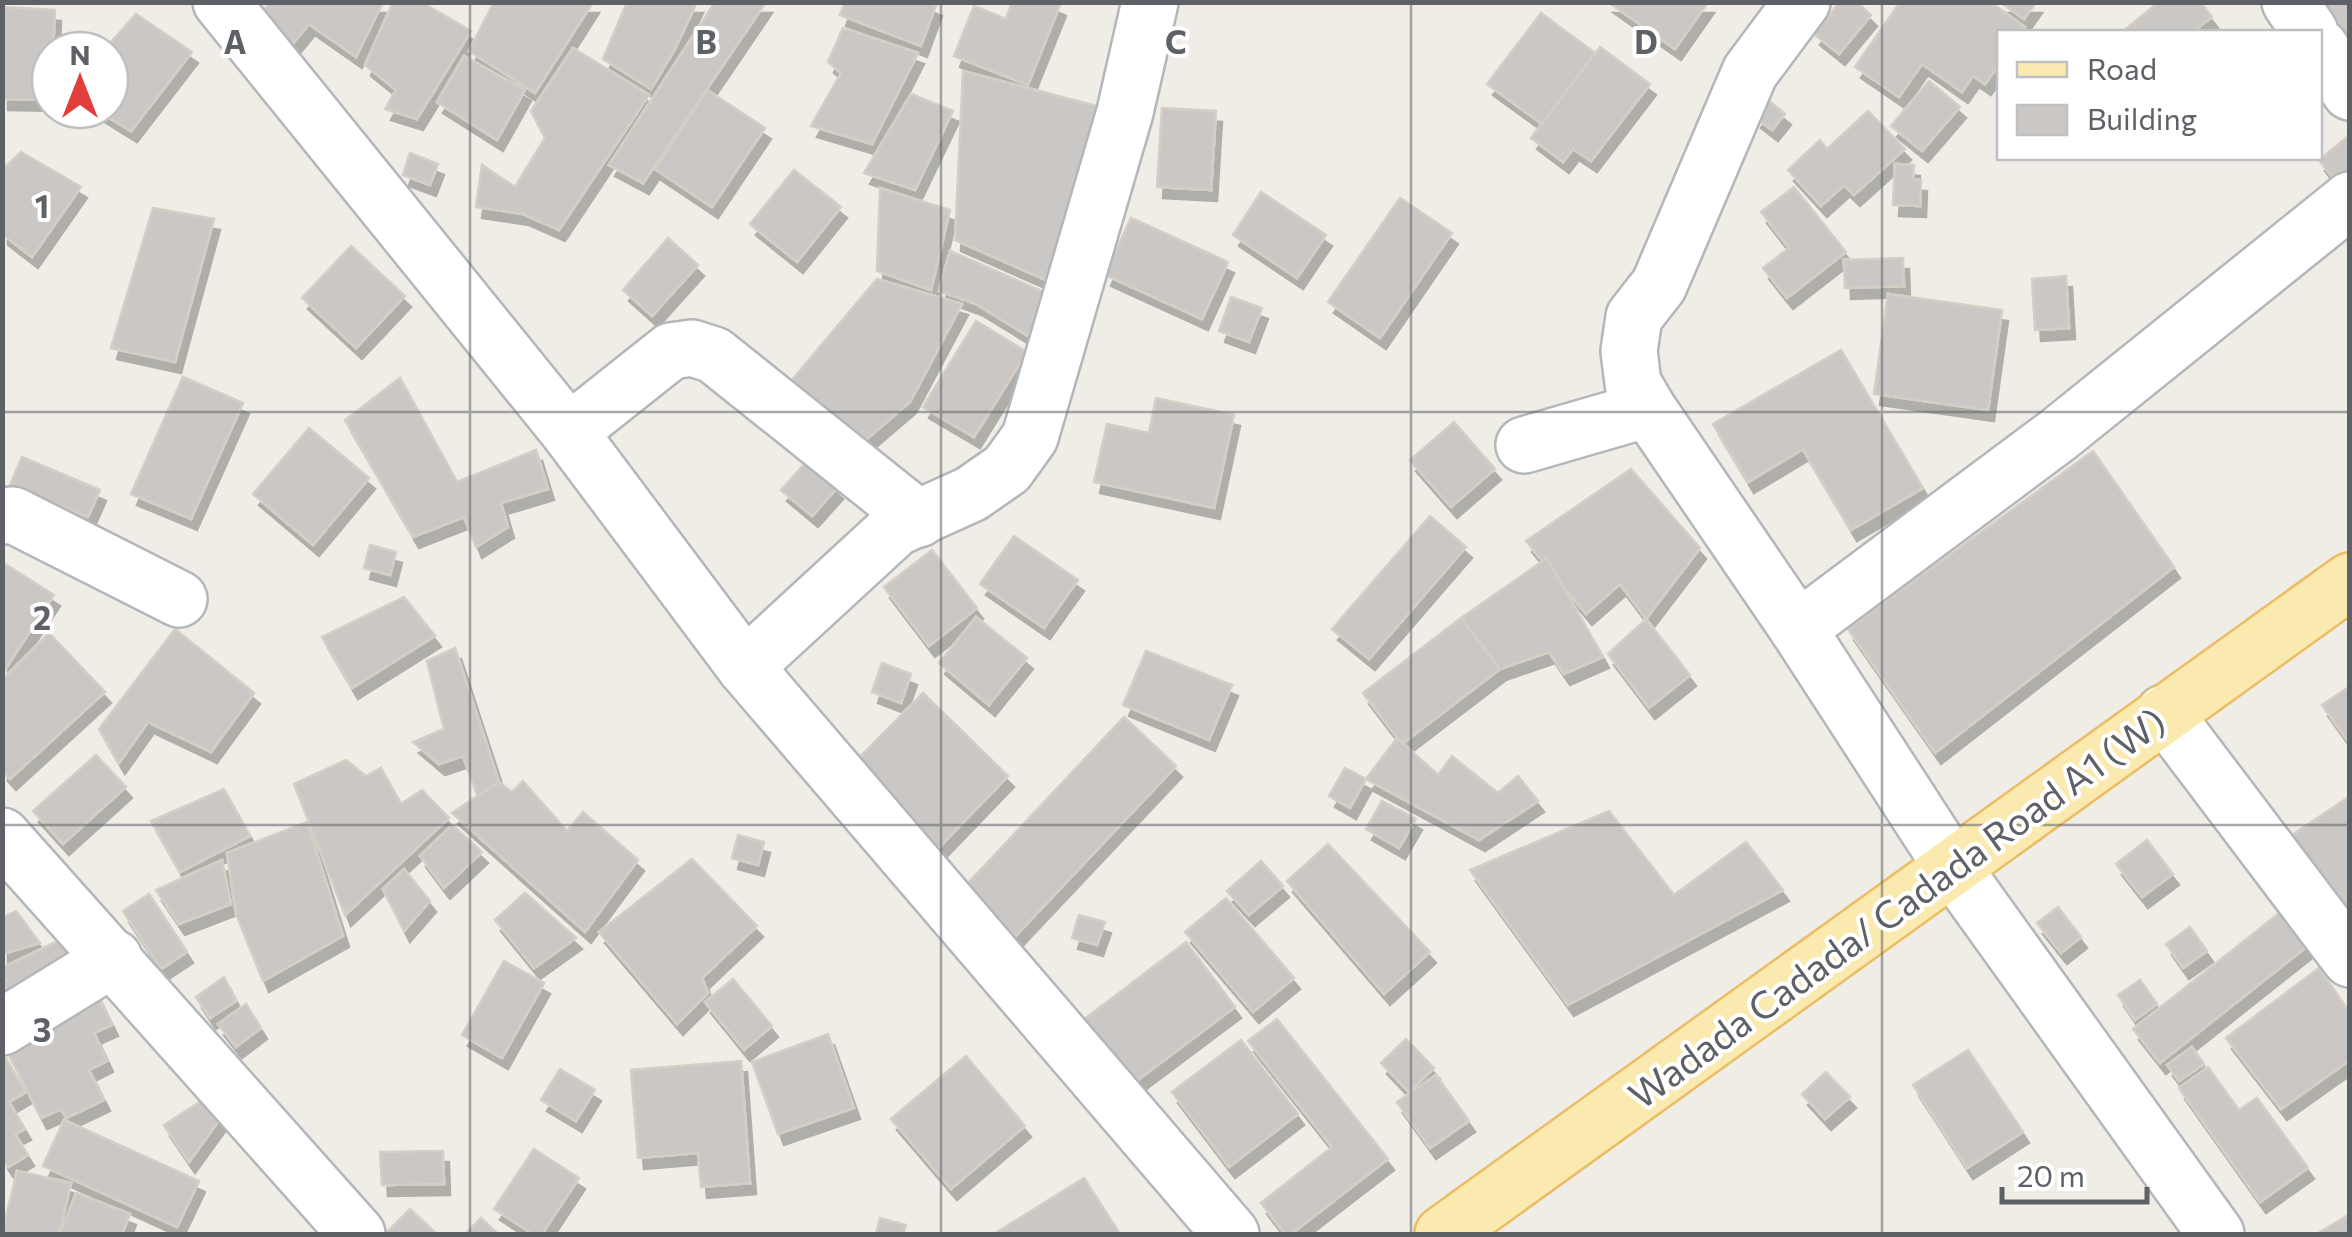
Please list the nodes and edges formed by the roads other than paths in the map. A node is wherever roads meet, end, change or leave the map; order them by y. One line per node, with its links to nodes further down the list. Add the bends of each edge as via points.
1 (221, 2): 10 (street)
2 (1150, 2): 13 (street, via 1125,112 1030,437 1007,469)
3 (1802, 2): 9 (street, via 1750,72 1659,285 1634,318 1628,351 1633,383)
4 (2290, 2): 5 (street)
5 (2309, 30)
6 (2322, 50): 7 (street)
7 (2350, 92)
8 (2350, 200): 16 (street, via 2058,436)
9 (1648, 409): 11 (street); 16 (street)
10 (568, 432): 13 (street, via 671,350 692,348 714,356); 17 (street)
11 (1524, 445)
12 (2, 516): 15 (street, via 13,514)
13 (920, 519): 17 (street, via 896,528)
14 (2350, 581): 18 (main road, Wadada Cadada/ Cadada Road A1 (W))
15 (180, 600)
16 (1798, 629): 20 (street)
17 (745, 666): 25 (street)
18 (2164, 714): 20 (main road, Wadada Cadada/ Cadada Road A1 (W)); 22 (street)
19 (2, 836): 21 (street)
20 (1951, 865): 26 (main road, Wadada Cadada/ Cadada Road A1 (W)); 27 (street)
21 (114, 958): 23 (street); 24 (street)
22 (2350, 959)
23 (2, 1027)
24 (357, 1234)
25 (1232, 1234)
26 (1443, 1234)
27 (2216, 1234)

